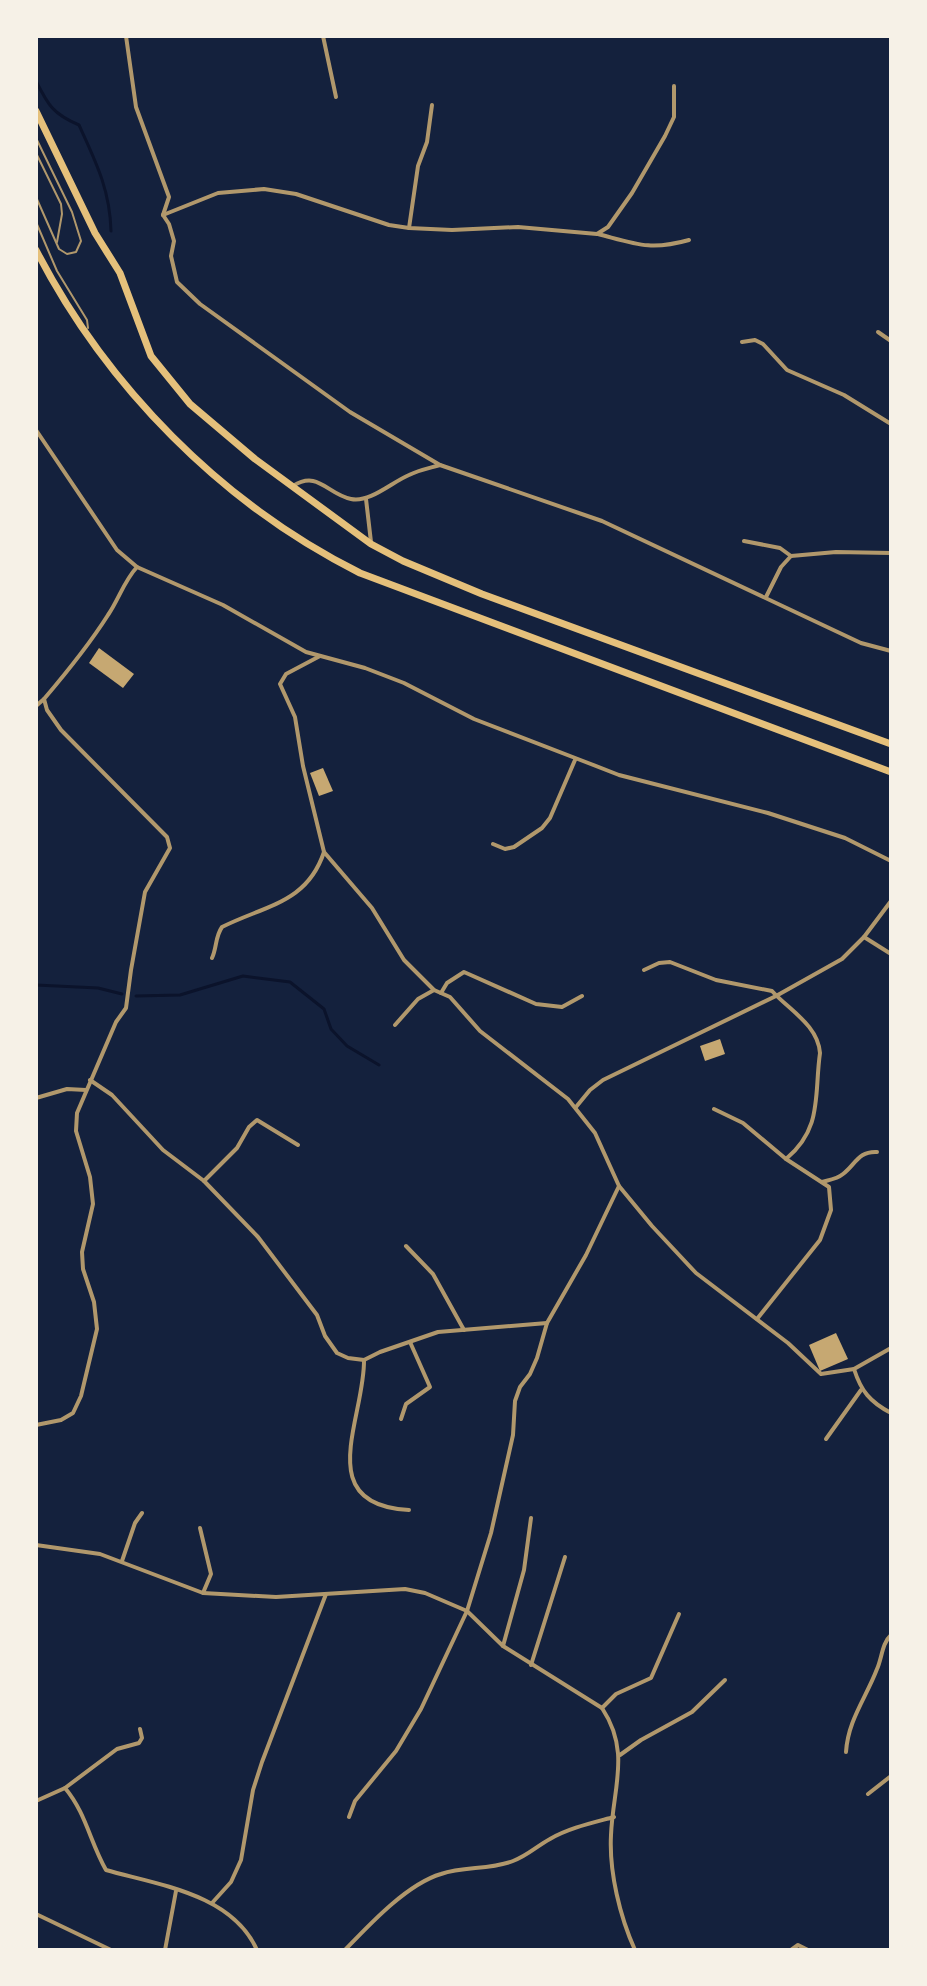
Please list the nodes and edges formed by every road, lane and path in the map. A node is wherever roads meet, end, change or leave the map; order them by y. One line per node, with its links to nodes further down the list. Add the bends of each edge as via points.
1 (126, 36): 10 (street, via 136,107 169,197)
2 (323, 36): 4 (street)
3 (674, 86): 13 (street, via 674,117 665,136 625,203)
4 (336, 97)
5 (432, 105): 12 (street)
6 (36, 111): 25 (highway, via 120,273 143,340 160,370 190,404)
7 (36, 138): 15 (lane, via 81,239 75,254)
8 (36, 153): 15 (lane, via 61,204)
9 (36, 197): 15 (lane)
10 (163, 215): 12 (street, via 218,193 264,189); 24 (street, via 174,241 171,256 177,282 200,304 350,412)
11 (36, 222): 19 (lane, via 87,320)
12 (409, 228): 13 (street, via 518,227)
13 (597, 234): 14 (street, via 647,247)
14 (689, 240)
15 (58, 247)
16 (36, 250): 17 (highway)
17 (40, 263): 19 (highway)
18 (878, 332): 20 (street)
19 (88, 337): 39 (highway, via 139,402 183,446 317,552 360,573)
20 (891, 341)
21 (742, 342): 22 (street, via 763,344 787,370 844,395)
22 (891, 424)
23 (36, 430): 31 (street, via 117,550)
24 (440, 465): 26 (street); 32 (street, via 602,521)
25 (292, 486): 26 (street, via 314,480 352,499); 28 (highway)
26 (366, 499): 28 (street)
27 (744, 541): 30 (street, via 780,548)
28 (371, 544): 37 (highway, via 482,594)
29 (891, 553): 30 (street)
30 (791, 556): 32 (street)
31 (137, 567): 34 (street); 35 (street, via 83,653)
32 (766, 597): 33 (street, via 861,643)
33 (891, 651)
34 (320, 656): 38 (street, via 404,683 474,719); 41 (street, via 286,674 280,684 295,717)
35 (44, 699): 36 (street); 53 (street, via 61,730 170,842 145,892 126,1008)
36 (36, 706)
37 (891, 744)
38 (576, 759): 40 (street, via 542,828 514,847); 42 (street, via 768,813 845,838)
39 (891, 772)
40 (493, 844)
41 (324, 852): 46 (street, via 310,883 222,927); 48 (street, via 372,908 404,960)
42 (891, 861)
43 (891, 901): 44 (street)
44 (864, 937): 45 (street); 51 (street, via 842,959)
45 (891, 954)
46 (212, 958)
47 (644, 970): 51 (street, via 670,962)
48 (434, 990): 49 (street); 52 (street)
49 (441, 993): 50 (street, via 464,972 536,1004 562,1007); 56 (street)
50 (582, 996)
51 (776, 996): 56 (street, via 603,1080); 60 (street, via 807,1025 820,1046 814,1121)
52 (395, 1025)
53 (90, 1080): 54 (street); 61 (street)
54 (86, 1090): 55 (street); 75 (street, via 76,1131 93,1204 82,1252 97,1329 73,1413)
55 (36, 1098)
56 (576, 1107): 63 (street, via 595,1133)
57 (714, 1109): 60 (street, via 750,1128)
58 (298, 1145): 61 (street, via 257,1120)
59 (877, 1152): 62 (street, via 867,1151 840,1176)
60 (786, 1159): 62 (street)
61 (204, 1181): 70 (street, via 291,1279 337,1353)
62 (822, 1182): 65 (street, via 829,1187 831,1210 820,1240)
63 (619, 1186): 65 (street, via 696,1273); 66 (street)
64 (406, 1246): 67 (street, via 433,1274)
65 (757, 1319): 71 (street, via 821,1374)
66 (547, 1323): 67 (street); 86 (street, via 537,1358 515,1401 513,1435 491,1533)
67 (464, 1330): 68 (street)
68 (410, 1342): 70 (street); 74 (street, via 430,1387 406,1404)
69 (891, 1348): 71 (street)
70 (364, 1360): 77 (street, via 349,1464 356,1490 384,1506)
71 (854, 1369): 72 (street)
72 (861, 1390): 73 (street); 76 (street)
73 (891, 1413)
74 (401, 1419)
75 (36, 1425)
76 (826, 1439)
77 (409, 1510)
78 (142, 1513): 83 (street)
79 (531, 1518): 89 (street, via 524,1570)
80 (200, 1528): 84 (street, via 211,1574)
81 (36, 1545): 83 (street)
82 (565, 1557): 90 (street)
83 (122, 1561): 84 (street)
84 (203, 1593): 85 (street)
85 (326, 1594): 86 (street, via 405,1589); 103 (street, via 253,1790 241,1860 231,1882)
86 (467, 1611): 89 (street); 100 (street, via 421,1709)
87 (679, 1614): 92 (street, via 651,1678 616,1694)
88 (891, 1635): 94 (street, via 849,1729)
89 (503, 1646): 90 (street)
90 (531, 1665): 92 (street)
91 (725, 1680): 95 (street, via 692,1712)
92 (602, 1708): 95 (street, via 613,1725)
93 (140, 1729): 97 (street, via 139,1743 117,1749)
94 (846, 1752)
95 (620, 1755): 101 (street)
96 (891, 1776): 98 (street)
97 (65, 1788): 99 (street); 102 (street, via 86,1819 106,1870)
98 (868, 1794)
99 (36, 1801)
100 (349, 1817)
101 (614, 1817): 108 (street, via 548,1839 499,1866 437,1875 408,1892); 109 (street, via 613,1868)
102 (176, 1891): 103 (street); 106 (street)
103 (212, 1903): 107 (street, via 248,1931)
104 (36, 1914): 105 (street)
105 (111, 1950)
106 (165, 1950)
107 (257, 1950)
108 (345, 1950)
109 (635, 1950)
110 (791, 1950): 111 (street, via 798,1945)
111 (808, 1950)

